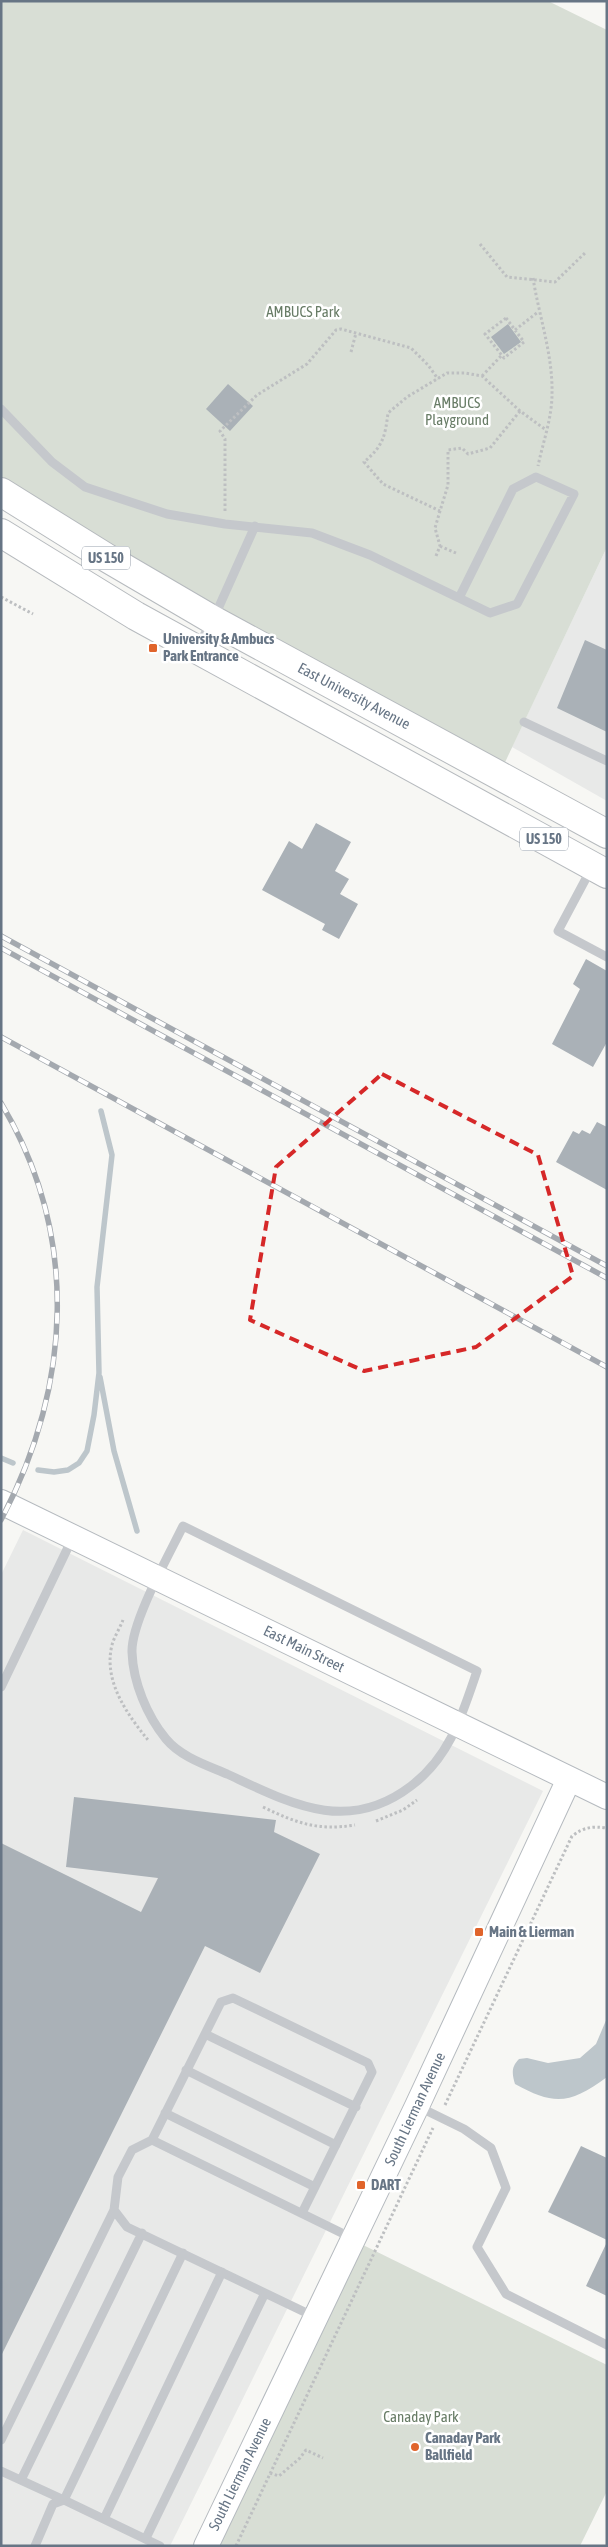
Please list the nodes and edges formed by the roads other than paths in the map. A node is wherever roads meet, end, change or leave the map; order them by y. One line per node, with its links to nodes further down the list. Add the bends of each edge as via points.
1 (1, 409): 3 (lane, via 52,462 85,486 167,514)
2 (1, 492): 6 (main road, East University Avenue / US 150)
3 (255, 526): 5 (lane, via 312,533 370,555); 6 (lane)
4 (1, 533): 7 (main road, US 150)
5 (459, 598): 5 (lane, via 490,613 517,604 574,494 536,476 513,489)
6 (213, 620): 7 (lane); 10 (main road, East University Avenue / US 150)
7 (197, 649): 11 (main road, US 150)
8 (524, 722): 9 (lane)
9 (607, 761)
10 (607, 834)
11 (600, 870): 12 (lane, via 558,931)
12 (607, 957)
13 (1, 1502): 14 (street, East Main Street)
14 (73, 1537): 15 (street, East Main Street); 16 (lane)
15 (157, 1578): 17 (street, East Main Street); 17 (lane, via 183,1526 476,1671); 17 (lane, via 136,1630 132,1651 141,1694 152,1718 167,1740 186,1755 304,1808 347,1812 368,1808 410,1787 434,1764)
16 (1, 1687)
17 (459, 1725): 18 (street, East Main Street)
18 (569, 1779): 19 (street, East Main Street); 22 (street, South Lierman Avenue)
19 (607, 1797)
20 (205, 2034): 21 (lane); 23 (lane); 23 (lane, via 221,2002 233,1998 368,2063 372,2072)
21 (186, 2070): 24 (lane); 26 (lane)
22 (417, 2106): 31 (street, South Lierman Avenue); 36 (lane, via 464,2128 491,2148 506,2188 477,2247 506,2294)
23 (356, 2107): 26 (lane)
24 (165, 2114): 25 (lane); 27 (lane)
25 (152, 2140): 28 (lane, via 132,2150 118,2177); 29 (lane)
26 (336, 2145): 27 (lane)
27 (315, 2188): 29 (lane)
28 (114, 2210): 30 (lane, via 127,2227); 37 (lane)
29 (302, 2213): 31 (lane)
30 (142, 2234): 32 (lane); 39 (lane)
31 (354, 2239): 35 (street, South Lierman Avenue)
32 (183, 2253): 33 (lane); 40 (lane)
33 (222, 2272): 34 (lane); 41 (lane)
34 (265, 2293): 35 (lane); 42 (lane)
35 (316, 2317): 45 (street, South Lierman Avenue)
36 (607, 2345)
37 (1, 2440)
38 (1, 2471): 39 (lane)
39 (21, 2480): 40 (lane)
40 (64, 2500): 41 (lane); 43 (lane, via 54,2504)
41 (104, 2519): 42 (lane)
42 (146, 2538): 44 (lane)
43 (35, 2546)
44 (160, 2546)
45 (206, 2546)

